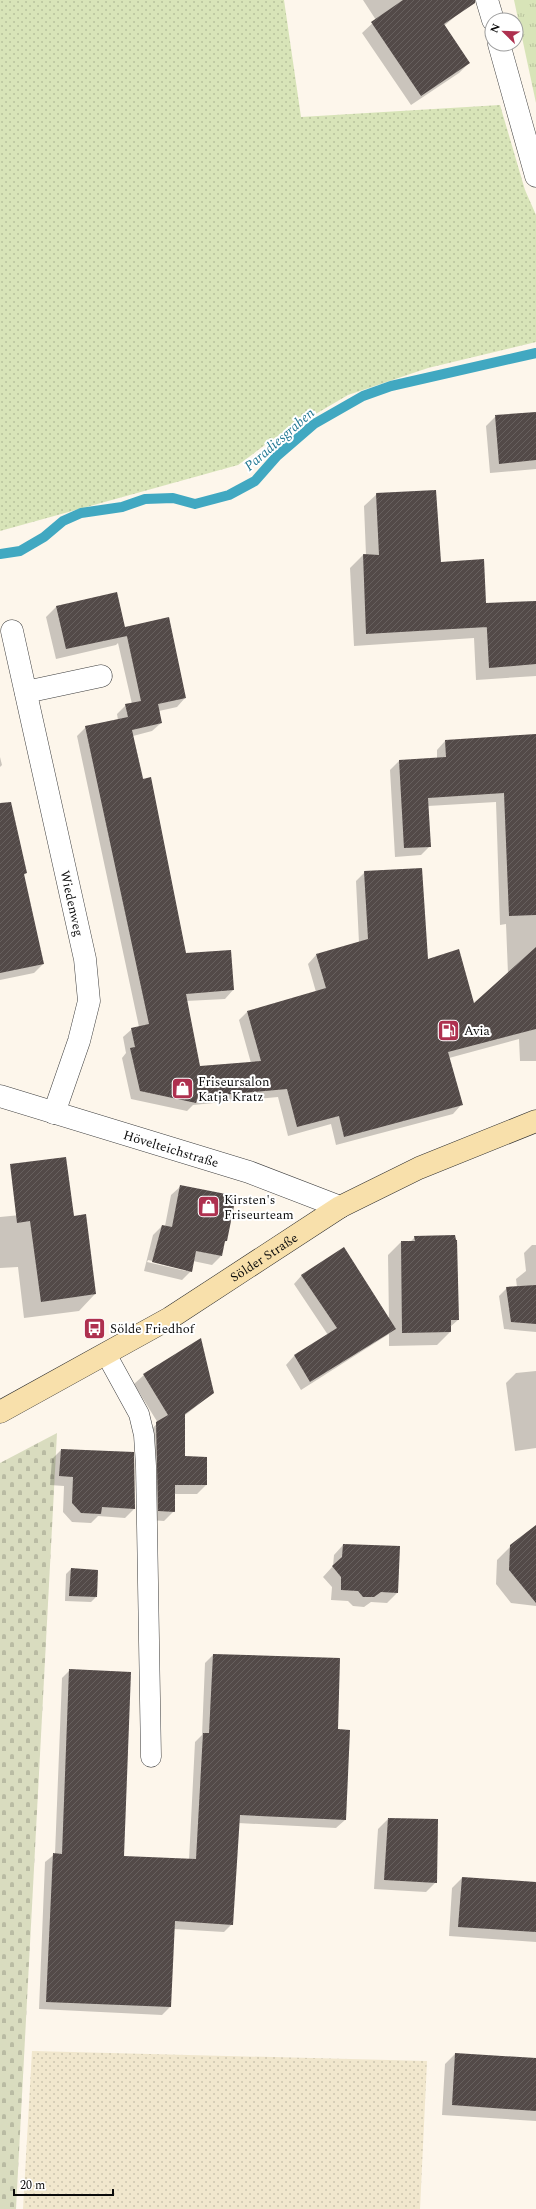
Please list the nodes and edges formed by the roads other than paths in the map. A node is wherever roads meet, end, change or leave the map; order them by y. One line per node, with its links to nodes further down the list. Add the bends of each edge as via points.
1 (487, 0): 2 (street)
2 (491, 12)
3 (501, 52): 4 (street)
4 (536, 176)
5 (12, 631): 7 (street, Wiedenweg)
6 (101, 676): 7 (street)
7 (26, 692): 9 (street, Wiedenweg, via 85,959 89,1001 79,1041)
8 (0, 1096): 9 (street, Hövelteichstraße)
9 (54, 1113): 11 (street, Hövelteichstraße, via 248,1172)
10 (536, 1121): 11 (main road, Sölder Straße, via 419,1168)
11 (340, 1207): 12 (main road, Sölder Straße, via 170,1318)
12 (106, 1354): 13 (main road, Sölder Straße); 14 (lane, via 139,1414 144,1435)
13 (0, 1412)
14 (151, 1757)

